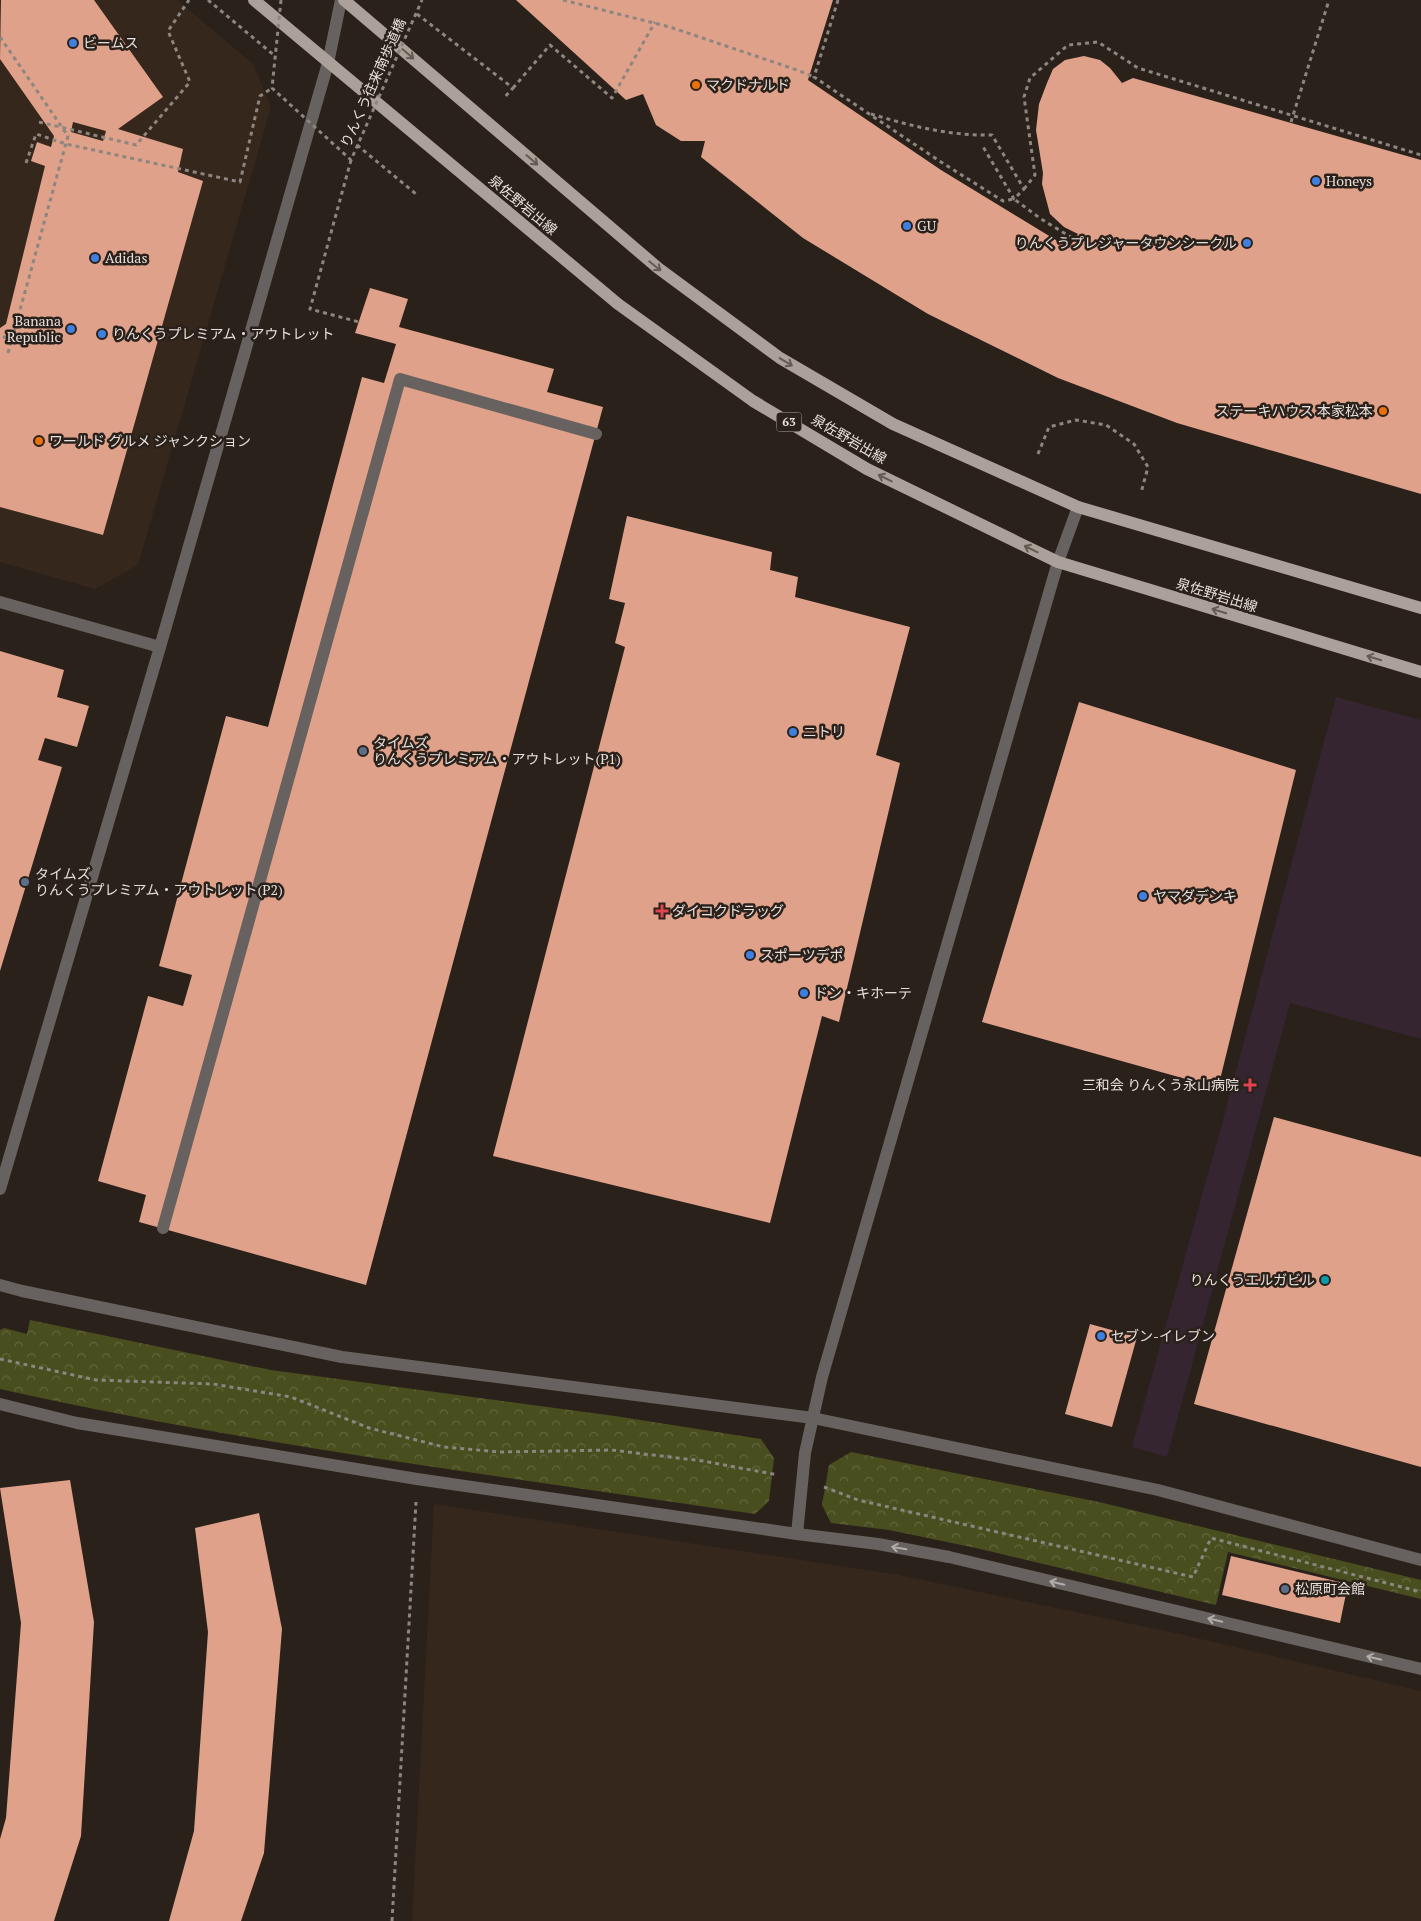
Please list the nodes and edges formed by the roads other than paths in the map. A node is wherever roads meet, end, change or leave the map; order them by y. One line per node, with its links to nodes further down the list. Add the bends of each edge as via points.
1 (254, 0): 3 (main road, 泉佐野岩出線 / 63)
2 (343, 0): 3 (street); 5 (main road, one-way to 5, via 658,268 780,358 893,424)
3 (328, 63): 6 (main road, 泉佐野岩出線 / 63, one-way to 3, via 867,469 753,401 618,304); 9 (street)
4 (596, 434): 12 (street, via 400,379)
5 (1078, 507): 6 (street); 8 (main road)
6 (1058, 562): 10 (main road, 泉佐野岩出線 / 63, one-way to 6); 15 (street, via 822,1377)
7 (0, 602): 9 (street)
8 (1421, 608)
9 (160, 647): 11 (street)
10 (1421, 672)
11 (0, 1189)
12 (163, 1228)
13 (0, 1285): 15 (street, via 342,1357)
14 (0, 1404): 16 (street, via 78,1423 417,1479)
15 (813, 1418): 16 (street, via 805,1453); 17 (street, via 1158,1490)
16 (797, 1534): 18 (street, one-way to 16, via 949,1557)
17 (1421, 1560)
18 (1421, 1669)

